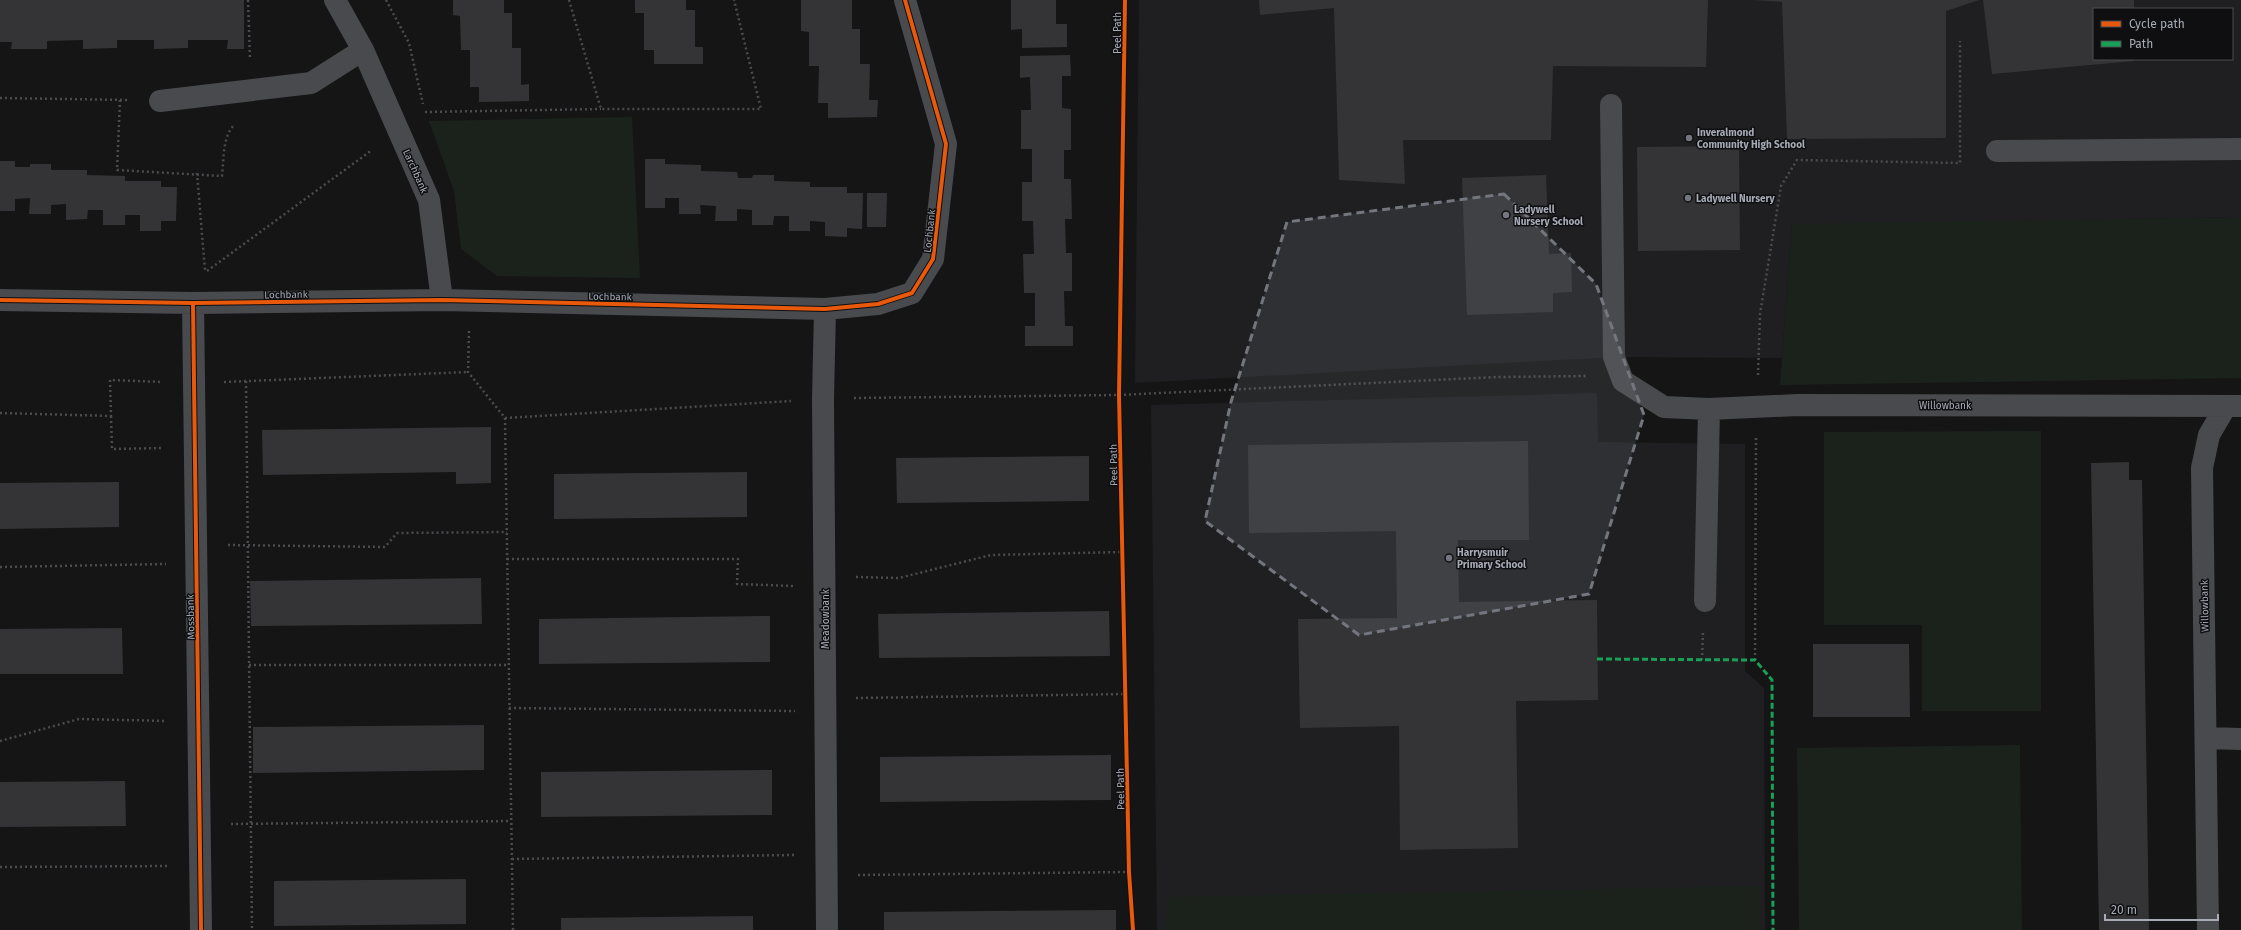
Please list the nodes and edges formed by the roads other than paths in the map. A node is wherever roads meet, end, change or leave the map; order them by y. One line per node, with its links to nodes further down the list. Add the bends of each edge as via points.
1 (335, 0): 3 (street, Larchbank)
2 (905, 0): 11 (street, Lochbank, via 946,144 933,260 912,293 878,304)
3 (362, 50): 4 (street, via 311,83); 9 (street, Larchbank, via 429,200)
4 (160, 101)
5 (1611, 105): 13 (street, Willowbank, via 1614,357 1623,381 1664,407)
6 (2241, 149): 7 (street)
7 (1997, 151)
8 (0, 300): 10 (street, Lochbank)
9 (442, 300): 10 (street, Lochbank); 11 (street, Lochbank)
10 (193, 303): 17 (street, Mossbank)
11 (825, 309): 18 (street, Meadowbank, via 823,399)
12 (2234, 406): 13 (street, Willowbank, via 1798,405); 15 (street, Willowbank, via 2209,435 2202,468)
13 (1709, 409): 14 (street)
14 (1705, 601)
15 (2206, 738): 16 (street); 19 (street, Willowbank)
16 (2241, 739)
17 (201, 930)
18 (827, 930)
19 (2208, 930)

